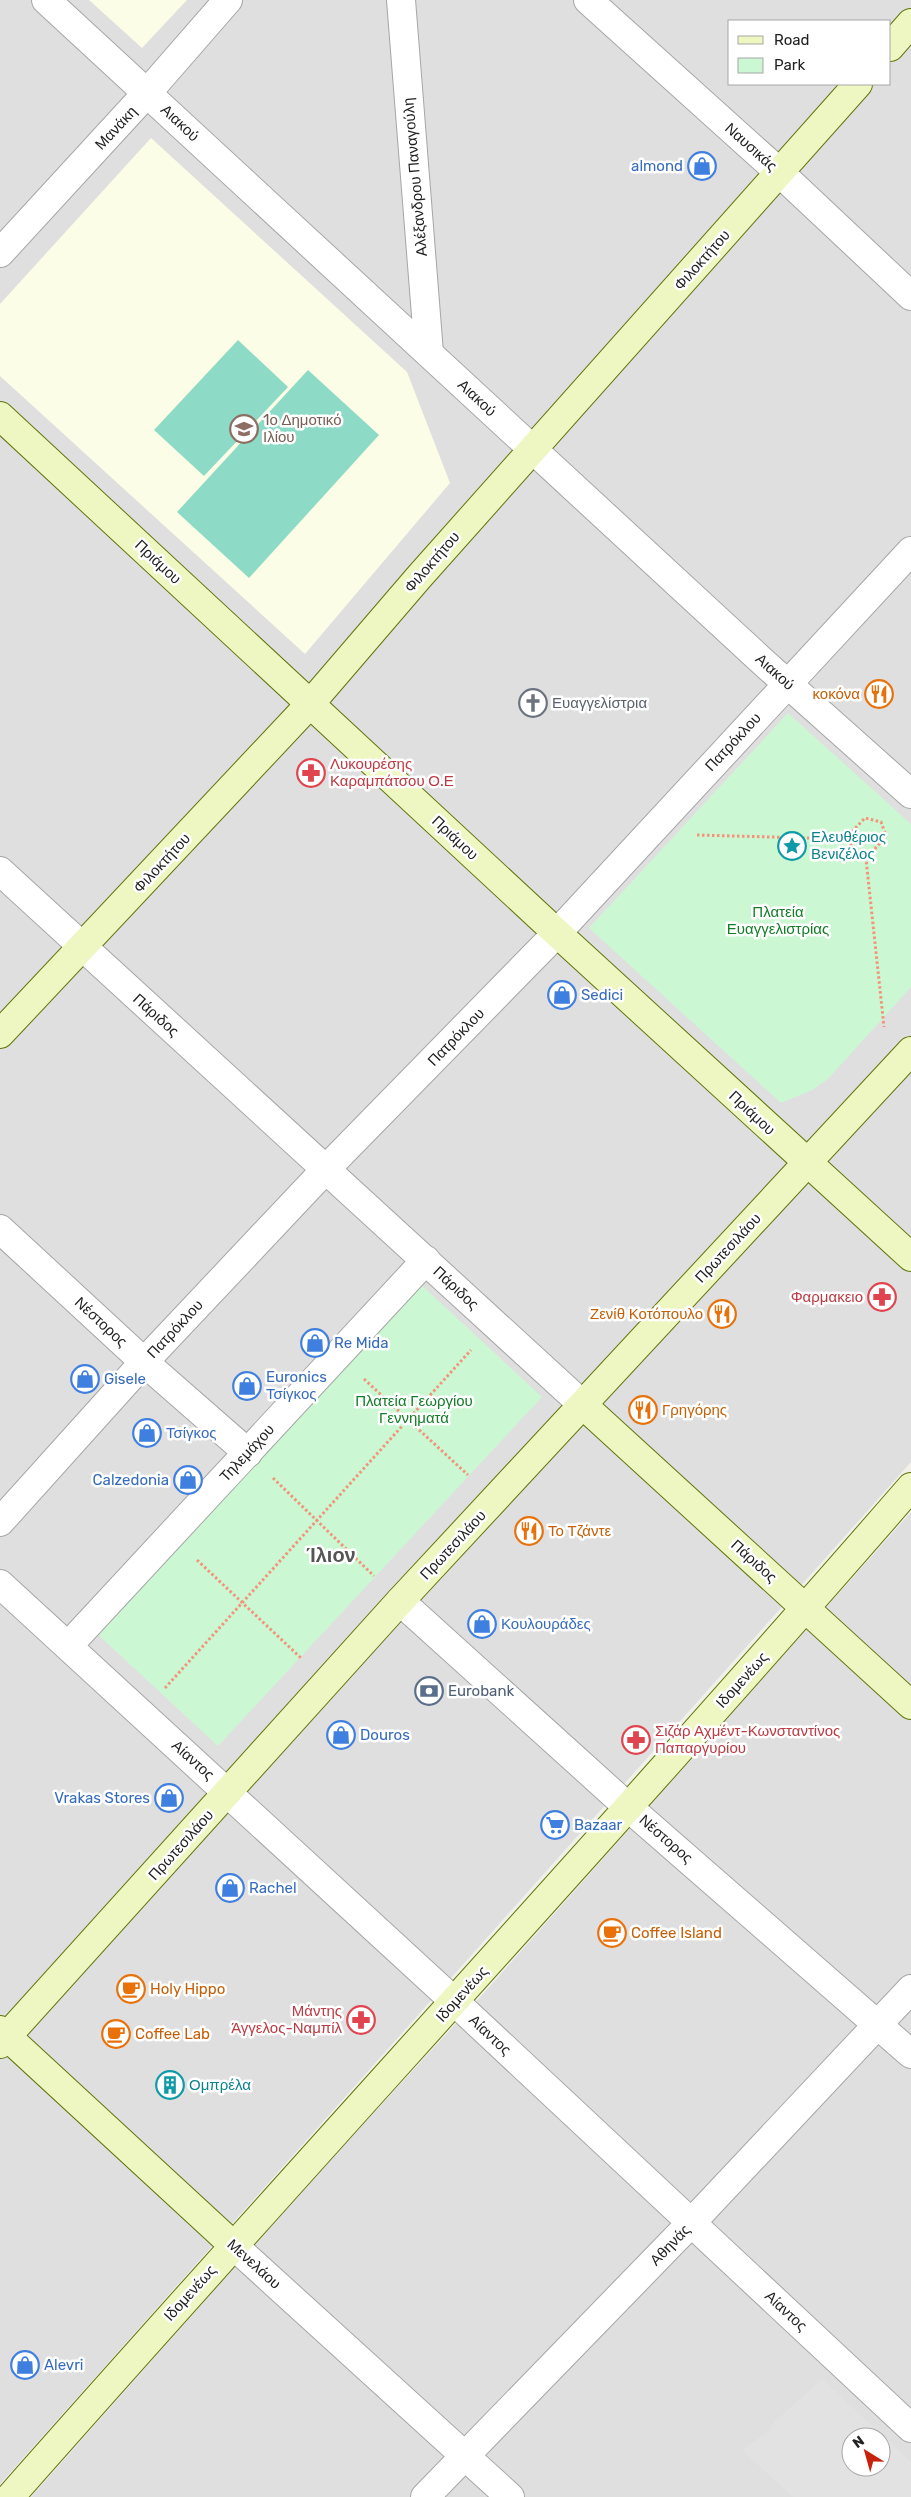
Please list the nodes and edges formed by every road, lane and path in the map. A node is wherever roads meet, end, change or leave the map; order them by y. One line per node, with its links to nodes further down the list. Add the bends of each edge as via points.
1 (46, 0): 8 (street, Αιακού)
2 (228, 0): 8 (street, Μανάκη)
3 (401, 0): 12 (street, Αλέξανδρου Παναγούλη)
4 (588, 0): 9 (street, Ναυσικάς)
5 (911, 23): 6 (street)
6 (891, 47)
7 (857, 85): 9 (street, Φιλοκτήτου)
8 (148, 93): 10 (street, Μανάκη); 12 (street, Αιακού)
9 (780, 173): 11 (street, Ναυσικάς); 14 (street, Φιλοκτήτου)
10 (0, 253)
11 (911, 296)
12 (429, 353): 14 (street, Αιακού)
13 (0, 416): 17 (street, Πριάμου)
14 (532, 449): 16 (street, Αιακού); 17 (street, Φιλοκτήτου)
15 (911, 551): 16 (street, Πατρόκλου)
16 (788, 684): 18 (street, Αιακού); 19 (street, Πατρόκλου)
17 (310, 704): 23 (street, Πριάμου); 24 (street, Φιλοκτήτου)
18 (911, 794)
19 (649, 834): 20 (path); 23 (street, Πατρόκλου)
20 (845, 839): 21 (path); 21 (path, via 865,818 881,822 886,836)
21 (866, 859): 27 (path)
22 (0, 871): 24 (street, Πάριδος)
23 (557, 933): 28 (street, Πριάμου); 29 (street, Πατρόκλου)
24 (83, 948): 25 (street, Φιλοκτήτου); 29 (street, Πάριδος)
25 (0, 1034)
26 (911, 1051): 27 (street, Πρωτεσιλάου)
27 (889, 1074): 28 (street, Πρωτεσιλάου)
28 (806, 1162): 31 (street, Πριάμου); 36 (street, Πρωτεσιλάου)
29 (326, 1169): 32 (street, Πάριδος); 35 (street, Πατρόκλου)
30 (0, 1229): 35 (street, Νέστορος)
31 (911, 1257)
32 (426, 1260): 33 (street, Πάριδος); 34 (street, Τηλεμάχου)
33 (495, 1324): 36 (street, Πάριδος); 37 (path)
34 (338, 1355): 37 (path); 38 (street, Τηλεμάχου)
35 (144, 1362): 38 (street, Νέστορος); 42 (street, Πατρόκλου)
36 (583, 1405): 40 (street, Πρωτεσιλάου); 47 (street, Πάριδος)
37 (408, 1420): 40 (path); 41 (path)
38 (248, 1453): 41 (path); 43 (street, Τηλεμάχου)
39 (911, 1487): 47 (street, Ιδομενέως)
40 (495, 1500): 45 (street, Πρωτεσιλάου)
41 (317, 1521): 45 (path); 46 (path)
42 (0, 1522)
43 (170, 1535): 46 (path); 48 (street, Τηλεμάχου)
44 (0, 1584): 48 (street, Αίαντος)
45 (400, 1601): 49 (street, Πρωτεσιλάου); 53 (street, Νέστορος)
46 (242, 1603): 49 (path); 51 (path)
47 (806, 1608): 50 (street, Πάριδος); 53 (street, Ιδομενέως)
48 (68, 1646): 51 (street, Αίαντος)
49 (327, 1683): 52 (street, Πρωτεσιλάου)
50 (911, 1705)
51 (142, 1714): 52 (street, Αίαντος)
52 (228, 1793): 55 (street, Αίαντος); 57 (street, Πρωτεσιλάου)
53 (628, 1807): 55 (street, Ιδομενέως); 56 (street, Νέστορος)
54 (911, 1989): 56 (street, Αθηνάς)
55 (455, 2002): 59 (street, Αίαντος); 60 (street, Ιδομενέως)
56 (878, 2024): 58 (street, Νέστορος); 59 (street, Αθηνάς)
57 (2, 2037): 60 (street, Μενελάου)
58 (911, 2054)
59 (692, 2222): 61 (street, Αίαντος); 62 (street, Αθηνάς)
60 (233, 2245): 62 (street, Μενελάου); 63 (street, Ιδομενέως)
61 (911, 2428)
62 (465, 2455): 64 (street, Αθηνάς); 65 (street, Μενελάου)
63 (10, 2497)
64 (425, 2497)
65 (510, 2497)

